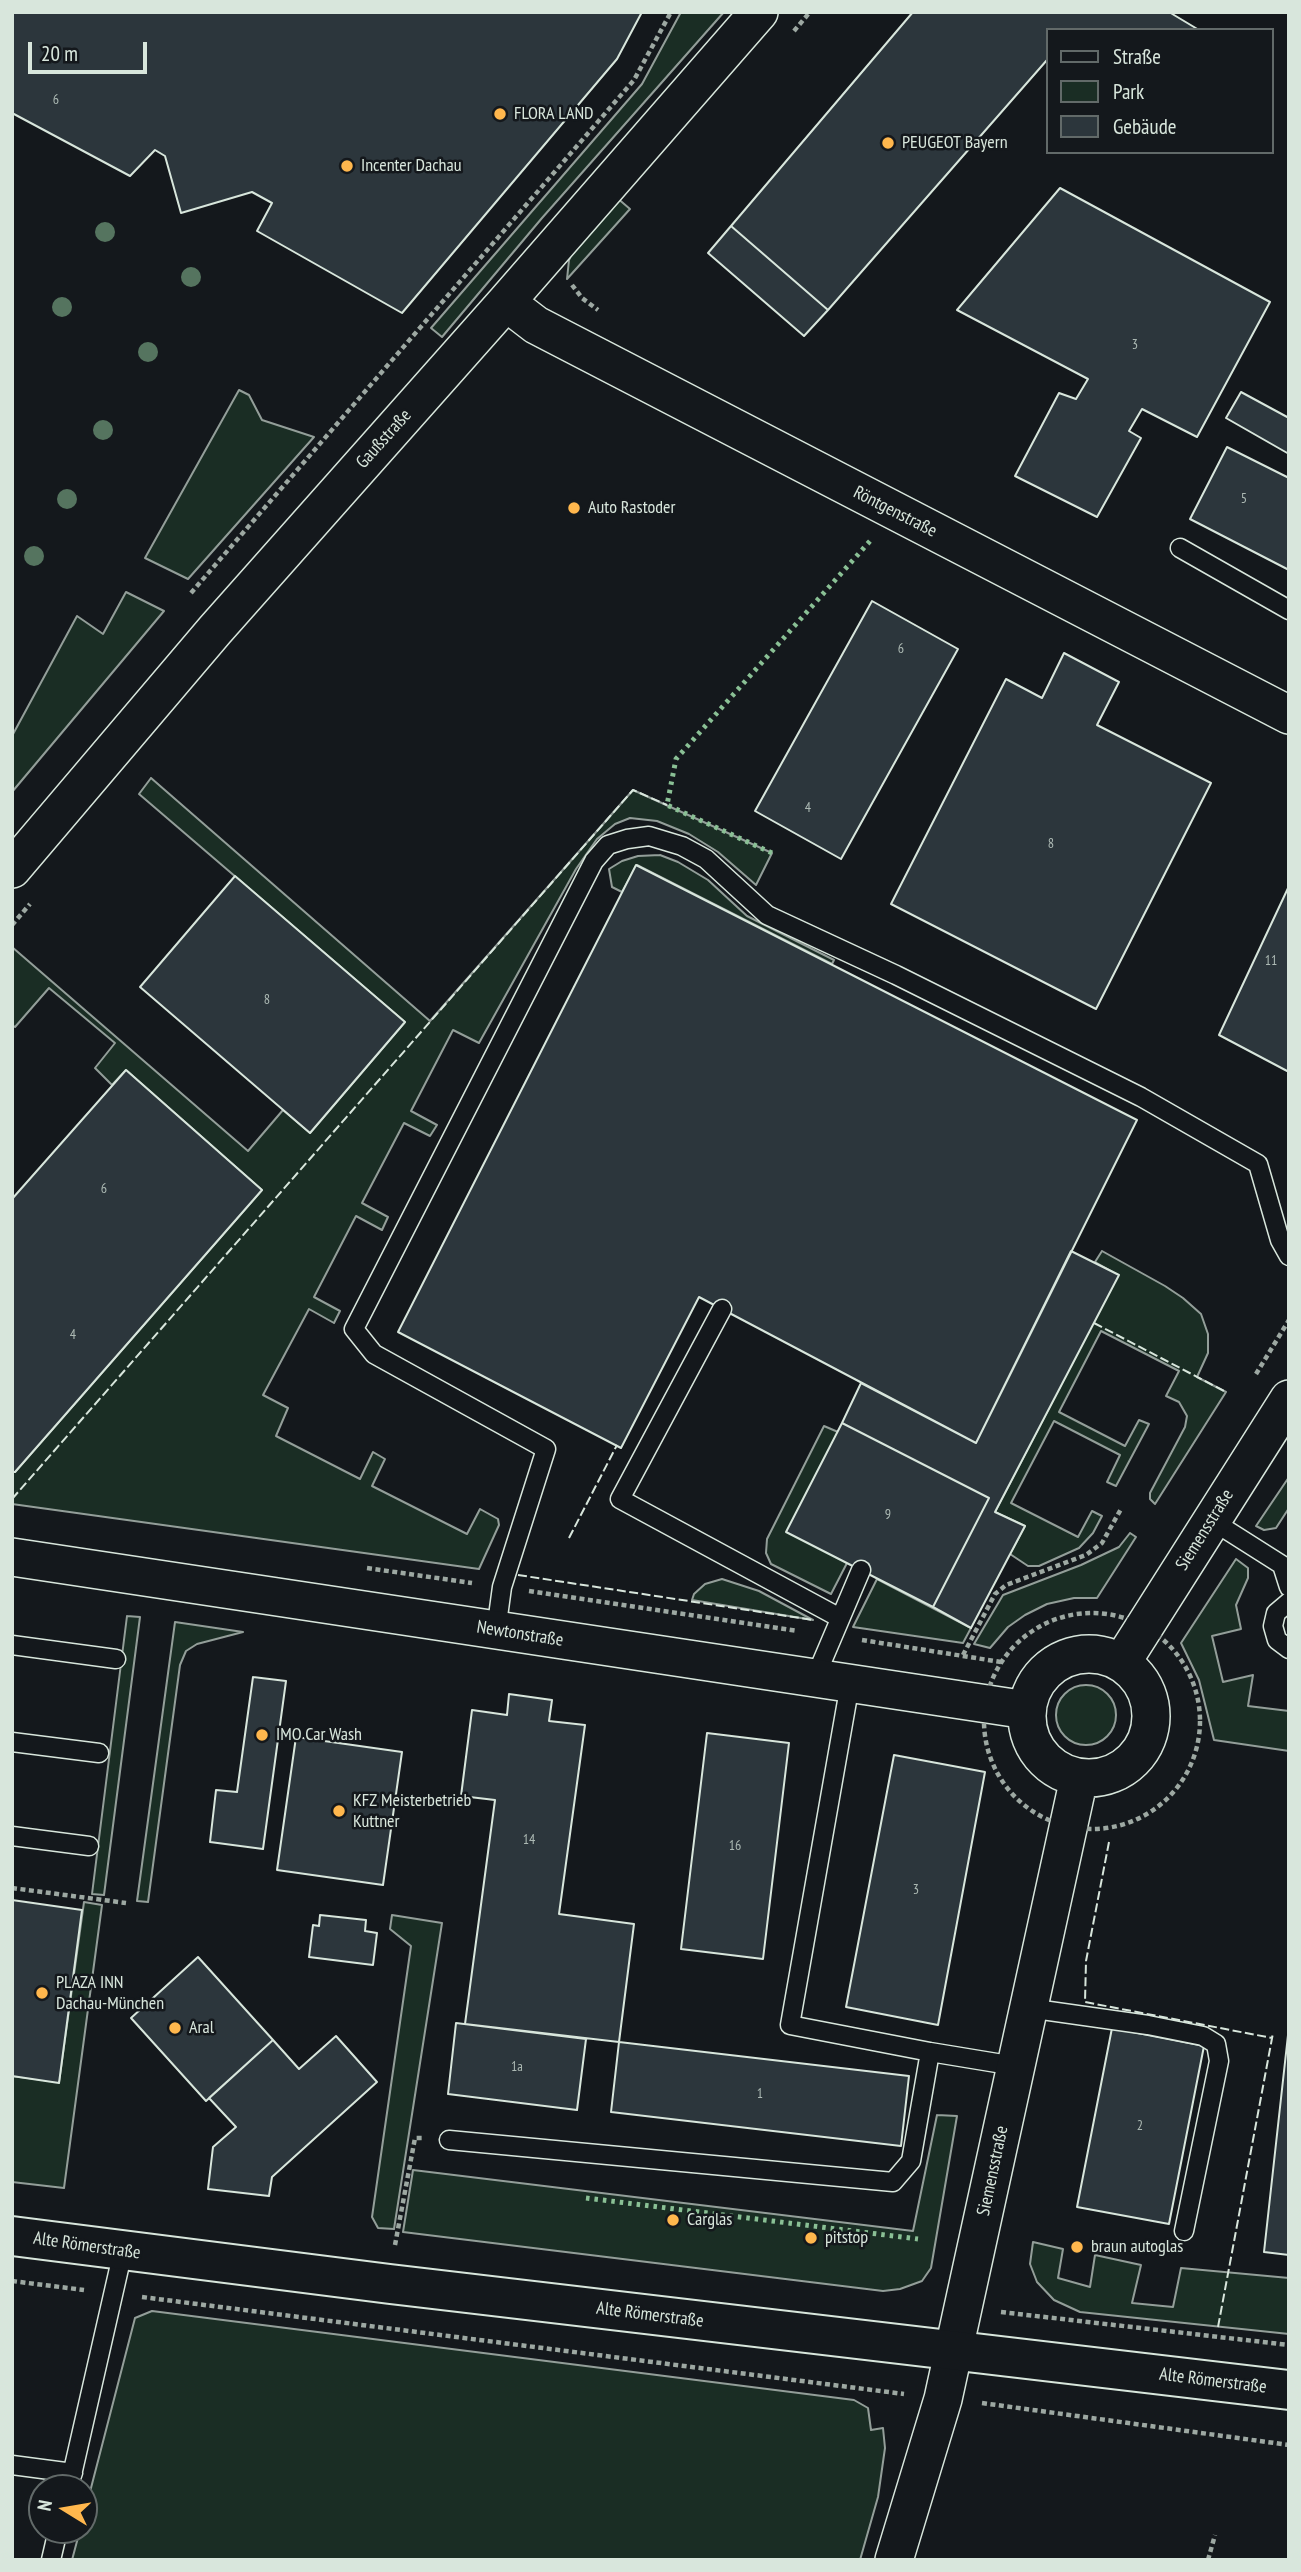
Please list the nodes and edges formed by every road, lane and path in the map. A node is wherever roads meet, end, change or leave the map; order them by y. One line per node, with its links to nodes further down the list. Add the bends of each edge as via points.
1 (671, 12): 5 (path, via 634,80)
2 (759, 12): 3 (street, Gaußstraße)
3 (506, 302): 7 (street, Röntgenstraße, via 536,325); 8 (street, Gaußstraße, via 215,630)
4 (1180, 548): 6 (lane)
5 (189, 596)
6 (1289, 610)
7 (1287, 709)
8 (12, 869)
9 (1289, 1256): 20 (lane, via 1258,1164 1141,1097 767,915 706,859 682,846 649,836 608,845 594,861 354,1329 374,1354 546,1448 502,1587)
10 (722, 1309): 18 (lane, via 620,1499)
11 (1289, 1399): 13 (street, Siemensstraße)
12 (1121, 1509): 23 (path, via 1102,1543 1086,1555 1000,1589)
13 (1212, 1520): 16 (lane, via 1282,1565); 19 (street, Siemensstraße)
14 (12, 1557): 20 (street, Newtonstraße)
15 (861, 1570): 18 (lane)
16 (1289, 1587)
17 (1289, 1602): 22 (lane, via 1276,1613 1273,1626 1277,1640)
18 (840, 1618): 26 (lane)
19 (1145, 1626): 25 (street, Siemensstraße); 27 (path, via 1109,1614 1078,1613 1048,1621 1022,1638 1001,1662); 32 (path, via 1172,1646 1195,1684 1201,1714 1191,1765 1166,1802 1136,1822 1102,1830)
20 (496, 1631): 26 (street, Newtonstraße)
21 (12, 1645): 24 (lane)
22 (1289, 1649)
23 (962, 1656)
24 (116, 1658)
25 (1122, 1662): 28 (street, via 1092,1654 1062,1660 1045,1672 1033,1689); 31 (street, via 1147,1692 1151,1731 1131,1764 1106,1776)
26 (832, 1681): 27 (street, Newtonstraße); 38 (lane, via 790,2025)
27 (984, 1704): 28 (street, Newtonstraße); 32 (path, via 985,1738 997,1774 1014,1798 1038,1817)
28 (1027, 1710): 31 (street, via 1034,1746 1045,1761)
29 (12, 1742): 30 (lane)
30 (99, 1753)
31 (1079, 1778): 32 (street, Siemensstraße)
32 (1067, 1828): 37 (street, Siemensstraße)
33 (12, 1836): 34 (lane)
34 (89, 1846)
35 (12, 1888): 36 (path)
36 (126, 1903)
37 (1028, 2008): 39 (street, Siemensstraße); 41 (lane, via 1148,2025 1203,2036 1216,2044 1219,2061)
38 (930, 2052): 39 (lane); 40 (lane, via 911,2161 893,2182)
39 (1015, 2066): 47 (street, Siemensstraße)
40 (449, 2140): 43 (path, via 415,2138)
41 (1184, 2231)
42 (12, 2236): 44 (main road, Alte Römerstraße)
43 (395, 2246)
44 (123, 2251): 46 (lane); 47 (main road, Alte Römerstraße)
45 (12, 2281): 46 (path)
46 (114, 2293): 49 (path); 53 (lane)
47 (954, 2351): 48 (main road, Alte Römerstraße); 49 (street, Siemensstraße)
48 (1289, 2390)
49 (943, 2399): 50 (path); 55 (street, Siemensstraße)
50 (1289, 2445)
51 (12, 2465): 52 (lane)
52 (45, 2474)
53 (73, 2474)
54 (1215, 2535): 56 (path)
55 (894, 2560)
56 (1208, 2560)

